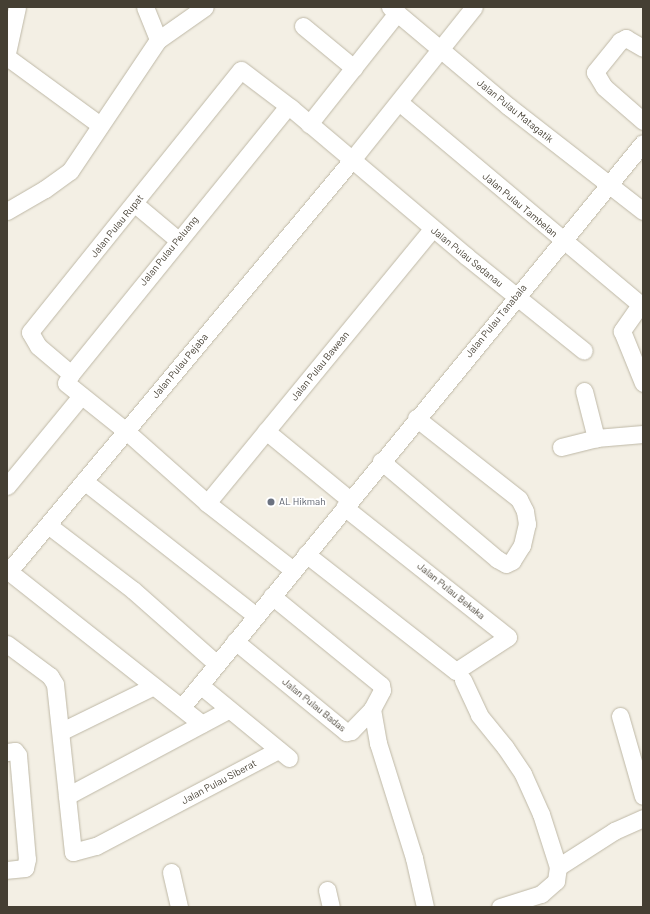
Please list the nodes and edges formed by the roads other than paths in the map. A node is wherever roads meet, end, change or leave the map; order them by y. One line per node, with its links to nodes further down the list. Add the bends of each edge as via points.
1 (17, 7): 10 (street)
2 (145, 7): 7 (street)
3 (205, 7): 7 (street)
4 (474, 7): 9 (street, Jalan Pulau Pejaba)
5 (394, 10): 9 (street, Jalan Pulau Matagatik); 12 (street)
6 (303, 26): 12 (street)
7 (158, 40): 18 (street)
8 (638, 45): 16 (street, via 626,38 620,41 594,72 604,87)
9 (440, 50): 14 (street, Jalan Pulau Pejaba); 21 (street, Jalan Pulau Matagatik)
10 (7, 53)
11 (7, 58): 18 (street)
12 (354, 68): 17 (street)
13 (239, 73): 15 (street, Jalan Pulau Sedanau, via 241,70 247,72); 22 (street, Jalan Pulau Rupat)
14 (399, 102): 20 (street, Jalan Pulau Pejaba); 27 (street, Jalan Pulau Tambelan)
15 (288, 106): 17 (street, Jalan Pulau Sedanau); 26 (street, Jalan Pulau Peluang)
16 (643, 121)
17 (309, 124): 20 (street, Jalan Pulau Sedanau)
18 (100, 125): 23 (street, via 70,171)
19 (643, 142): 21 (street, Jalan Pulau Tanabala)
20 (351, 161): 25 (street, Jalan Pulau Sedanau); 36 (street, Jalan Pulau Pejaba)
21 (609, 184): 24 (street, Jalan Pulau Matagatik); 27 (street, Jalan Pulau Tanabala)
22 (135, 204): 26 (street); 31 (street, Jalan Pulau Rupat, via 30,332 38,346)
23 (7, 211)
24 (643, 211)
25 (432, 229): 28 (street, Jalan Pulau Sedanau); 37 (street, Jalan Pulau Bawean)
26 (178, 240): 31 (street, Jalan Pulau Peluang)
27 (561, 240): 28 (street, Jalan Pulau Tanabala); 29 (street, Jalan Pulau Tambelan)
28 (515, 297): 30 (street, Jalan Pulau Sedanau); 35 (street, Jalan Pulau Tanabala)
29 (641, 306): 32 (street, via 622,331)
30 (584, 351)
31 (71, 374): 34 (street, via 66,380 67,386)
32 (643, 383)
33 (584, 391): 39 (street)
34 (80, 397): 36 (street); 43 (street)
35 (416, 418): 41 (street, Jalan Pulau Tanabala); 41 (street, via 519,499 526,524 522,545 512,561 506,564 497,559)
36 (126, 431): 42 (street, Jalan Pulau Pejaba); 44 (street)
37 (266, 431): 44 (street, Jalan Pulau Bawean); 45 (street)
38 (643, 434): 39 (street)
39 (596, 438): 40 (street)
40 (561, 447)
41 (382, 461): 45 (street, Jalan Pulau Tanabala)
42 (84, 481): 46 (street, Jalan Pulau Pejaba); 51 (street)
43 (7, 486)
44 (207, 503): 48 (street)
45 (347, 503): 47 (street, Jalan Pulau Tanabala); 55 (street, Jalan Pulau Bekaka, via 508,637)
46 (48, 525): 49 (street, Jalan Pulau Pejaba); 54 (street, via 132,590)
47 (306, 554): 48 (street, Jalan Pulau Tanabala); 55 (street)
48 (293, 570): 50 (street, Jalan Pulau Tanabala)
49 (8, 571): 57 (street)
50 (272, 596): 51 (street, Jalan Pulau Tanabala); 59 (street, Jalan Pulau Badas, via 381,685 382,690)
51 (256, 616): 52 (street, Jalan Pulau Tanabala)
52 (235, 641): 54 (street, Jalan Pulau Tanabala); 59 (street, Jalan Pulau Badas, via 346,732 351,731)
53 (7, 644): 63 (street, via 50,676 55,684)
54 (217, 664): 56 (street, Jalan Pulau Tanabala)
55 (459, 675): 68 (street, via 479,715 523,774 541,814)
56 (200, 685): 58 (street, Jalan Pulau Tanabala); 60 (street, Jalan Pulau Siberat)
57 (154, 686): 58 (street); 63 (street)
58 (182, 707): 62 (street)
59 (372, 709): 75 (street, via 378,743 414,858)
60 (228, 710): 62 (street); 65 (street, Jalan Pulau Siberat, via 284,754 96,846 74,852)
61 (620, 716): 66 (street)
62 (202, 724): 65 (street)
63 (62, 731): 65 (street)
64 (7, 752): 69 (street, via 14,751 18,755 27,860 25,868)
65 (67, 796)
66 (643, 796)
67 (643, 818): 68 (street, via 614,831)
68 (558, 867): 72 (street, via 556,882 541,894)
69 (7, 870)
70 (171, 872): 73 (street)
71 (327, 890): 74 (street)
72 (518, 905): 76 (street)
73 (179, 907)
74 (331, 907)
75 (425, 907)
76 (500, 907)

